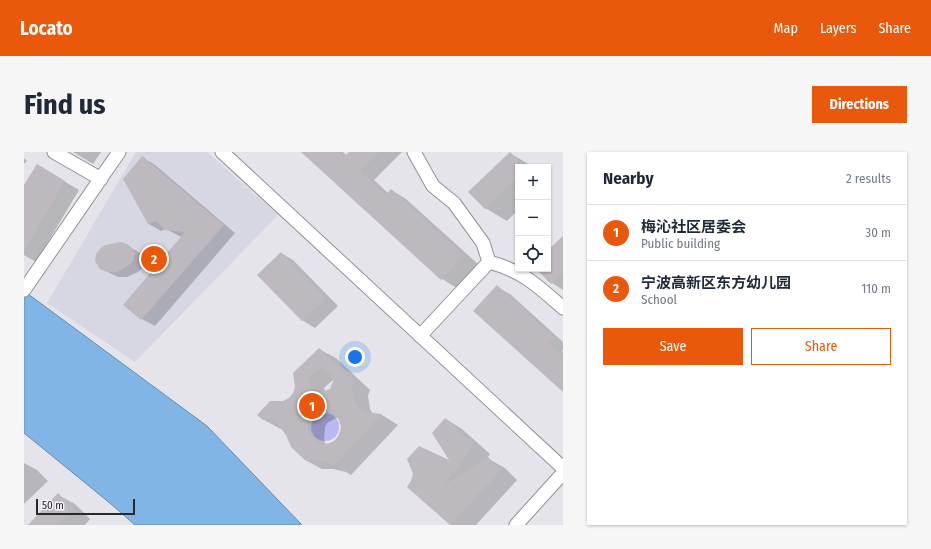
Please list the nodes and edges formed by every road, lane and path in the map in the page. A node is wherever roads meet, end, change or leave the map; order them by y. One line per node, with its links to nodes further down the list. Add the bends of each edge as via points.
1 (54, 152): 5 (street)
2 (119, 152): 5 (street)
3 (222, 152): 9 (street)
4 (414, 152): 6 (street, via 433,186 454,203 483,243)
5 (101, 179): 7 (street)
6 (489, 262): 8 (street, via 504,266 531,280); 9 (street)
7 (25, 288)
8 (563, 308)
9 (420, 336): 10 (street)
10 (563, 468)
11 (563, 473): 12 (street)
12 (516, 525)

